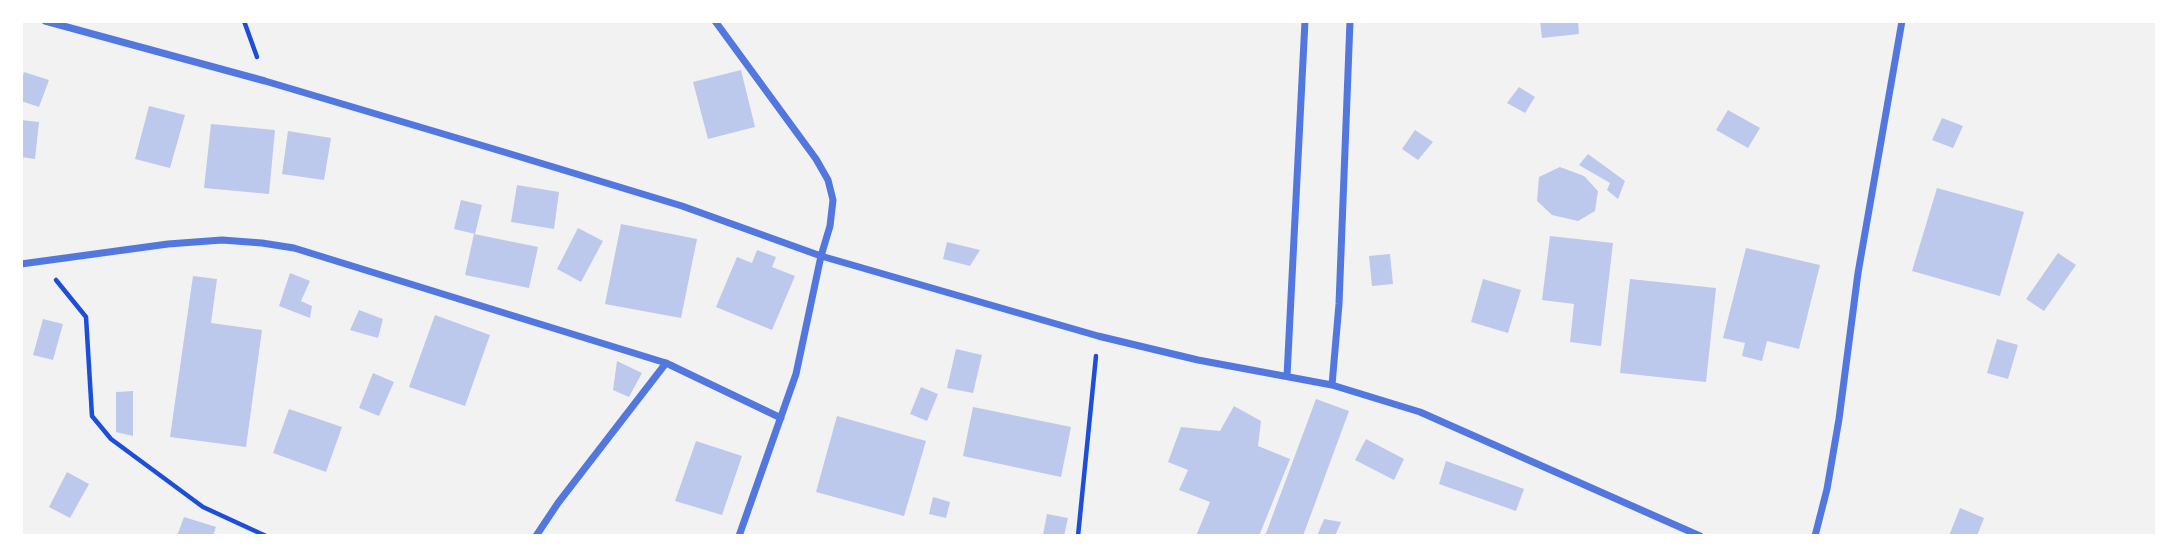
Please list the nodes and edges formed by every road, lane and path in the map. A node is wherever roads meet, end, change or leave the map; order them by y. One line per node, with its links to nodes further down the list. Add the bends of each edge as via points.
1 (45, 21): 7 (street)
2 (244, 21): 7 (path)
3 (715, 21): 8 (street, via 828,180 833,200)
4 (1305, 21): 13 (street)
5 (1350, 21): 14 (street)
6 (1902, 21): 21 (street, via 1858,273 1837,430)
7 (265, 81): 8 (street, via 682,206)
8 (821, 256): 11 (street); 15 (street, via 796,374)
9 (41, 261): 10 (street); 12 (street, via 222,240 293,248); 16 (path, via 86,317 92,416 111,439 203,507)
10 (21, 264)
11 (1098, 336): 13 (street); 19 (path)
12 (666, 363): 15 (street); 17 (street)
13 (1287, 376): 14 (street)
14 (1332, 385): 20 (street, via 1420,412)
15 (781, 418): 18 (street)
16 (266, 536)
17 (536, 536)
18 (739, 536)
19 (1078, 536)
20 (1700, 536)
21 (1815, 536)

